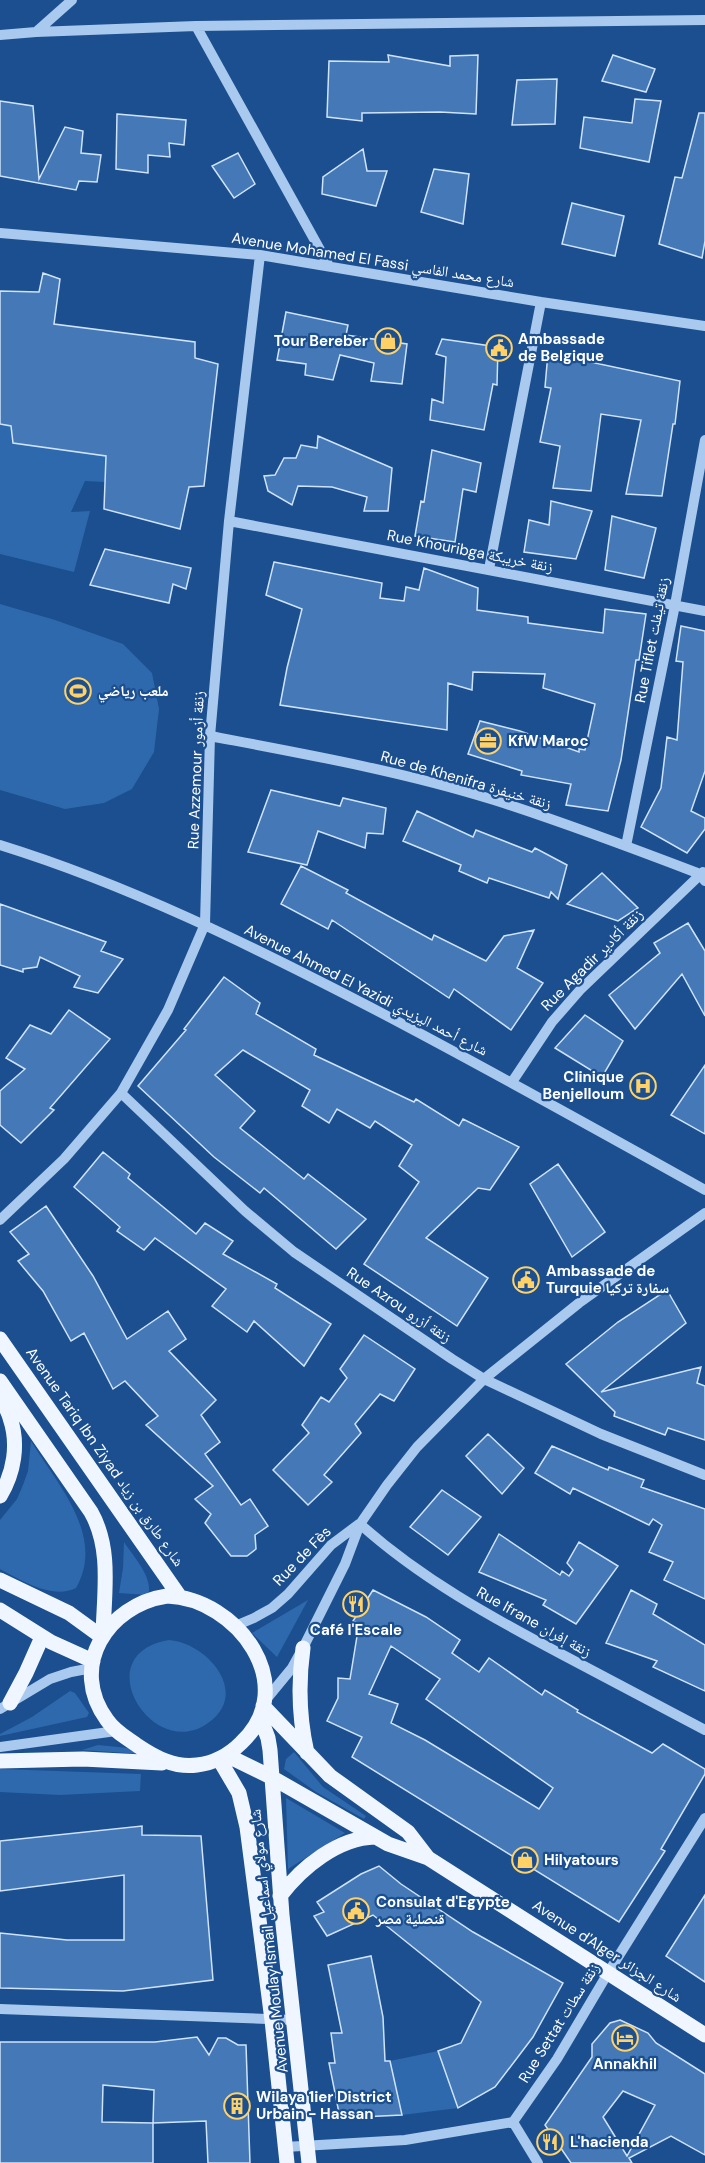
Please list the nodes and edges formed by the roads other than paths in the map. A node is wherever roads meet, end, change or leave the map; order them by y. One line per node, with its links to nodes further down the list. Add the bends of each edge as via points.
1 (72, 0): 4 (street)
2 (705, 20): 3 (street)
3 (196, 26): 4 (street); 8 (street)
4 (36, 32): 5 (street)
5 (0, 35)
6 (0, 233): 7 (street, Avenue Mohamed El Fassi شارع محمد الفاسي)
7 (260, 255): 8 (street, Avenue Mohamed El Fassi شارع محمد الفاسي); 12 (street, Rue Azzemour زنقة أزمور)
8 (329, 266): 9 (street, Avenue Mohamed El Fassi شارع محمد الفاسي)
9 (541, 302): 10 (street, Avenue Mohamed El Fassi شارع محمد الفاسي); 13 (street)
10 (705, 326)
11 (705, 440): 14 (street, Rue Tiflet زنقة تيفلت)
12 (229, 521): 13 (street, Rue Khouribga زنقة خريبكة); 16 (street, Rue Azzemour زنقة أزمور)
13 (489, 569): 14 (street, Rue Khouribga زنقة خريبكة)
14 (675, 605): 15 (street, Rue Khouribga زنقة خريبكة); 18 (street, Rue Tiflet زنقة تيفلت)
15 (705, 611)
16 (210, 736): 18 (street, Rue de Khenifra زنقة خنيفرة, via 331,758 493,800); 20 (street, Rue Azzemour زنقة أزمور)
17 (0, 845): 20 (street, Avenue Ahmed El Yazidi شارع أحمد اليزيدي, via 95,878)
18 (626, 846): 19 (street, Rue de Khenifra زنقة خنيفرة)
19 (703, 875): 21 (street, Rue Agadir زنقة أكادير, via 580,990 552,1022)
20 (206, 924): 21 (street, Avenue Ahmed El Yazidi شارع أحمد اليزيدي); 22 (street, Rue Azzemour زنقة أزمور, via 168,1010)
21 (512, 1082): 23 (street, Avenue Ahmed El Yazidi شارع أحمد اليزيدي)
22 (121, 1093): 25 (street, Rue Azzemour زنقة أزمور, via 64,1159); 27 (street, Rue Azrou زنقة أزرو, via 294,1252)
23 (705, 1190)
24 (705, 1214): 27 (street, via 579,1303)
25 (0, 1220)
26 (0, 1339): 34 (main road, Avenue Tariq Ibn Ziyad شارع طارق بن زياد)
27 (484, 1379): 30 (street, Rue Azrou زنقة أزرو, via 601,1434); 32 (street, via 417,1447)
28 (0, 1381): 37 (main road, via 91,1512 101,1533 105,1560)
29 (0, 1396): 31 (main road, via 10,1416 15,1453)
30 (705, 1475)
31 (0, 1496)
32 (360, 1524): 36 (street, Rue de Fès, via 331,1545 272,1608); 39 (street, via 345,1564); 43 (street, Rue Ifrane زنقة إفران, via 397,1555 492,1618)
33 (0, 1580): 37 (main road, via 69,1613)
34 (180, 1597): 36 (main road, via 202,1604); 37 (main road, via 154,1598 130,1608)
35 (0, 1610): 38 (main road)
36 (235, 1626): 42 (main road, via 260,1660 264,1674)
37 (102, 1636): 40 (main road)
38 (42, 1637): 40 (main road); 41 (main road)
39 (303, 1648): 42 (street); 46 (main road, via 300,1701)
40 (92, 1664): 41 (street, via 50,1679); 44 (main road, via 93,1691)
41 (5, 1706)
42 (262, 1708): 46 (main road, Avenue d'Alger شارع الجزائر); 47 (main road, via 246,1739); 50 (main road, Avenue Moulay Ismail شارع مولاي اسماعيل)
43 (705, 1730)
44 (116, 1731): 45 (street); 49 (main road, via 152,1756)
45 (0, 1747)
46 (307, 1754): 53 (main road, Avenue d'Alger شارع الجزائر, via 408,1833)
47 (222, 1757): 49 (main road, via 197,1765); 50 (main road, Avenue d'Alger شارع الجزائر); 57 (main road, Avenue Moulay Ismail شارع مولاي اسماعيل, via 244,1811)
48 (0, 1761): 49 (main road, via 82,1759)
49 (174, 1764)
50 (271, 1778): 52 (main road, Avenue d'Alger شارع الجزائر); 54 (main road, Avenue Moulay Ismail شارع مولاي اسماعيل)
51 (705, 1818): 55 (street, Rue Settat زنقة سطات)
52 (375, 1837): 53 (main road, Avenue d'Alger شارع الجزائر); 54 (main road, via 360,1837 308,1866)
53 (428, 1858): 55 (main road, Avenue d'Alger شارع الجزائر)
54 (280, 1896): 58 (main road, Avenue Moulay Ismail شارع مولاي اسماعيل)
55 (608, 1973): 59 (main road, Avenue d'Alger شارع الجزائر); 60 (street, Rue Settat زنقة سطات, via 557,2059)
56 (0, 2009): 57 (street)
57 (272, 2020): 58 (street); 62 (main road, Avenue Moulay Ismail شارع مولاي اسماعيل)
58 (294, 2020): 61 (main road, Avenue Moulay Ismail شارع مولاي اسماعيل)
59 (705, 2035)
60 (513, 2121): 61 (street, via 405,2140); 65 (street)
61 (307, 2145): 62 (street); 64 (main road, Avenue Moulay Ismail شارع مولاي اسماعيل)
62 (285, 2147): 63 (main road, Avenue Moulay Ismail شارع مولاي اسماعيل)
63 (287, 2163)
64 (309, 2163)
65 (538, 2163)

